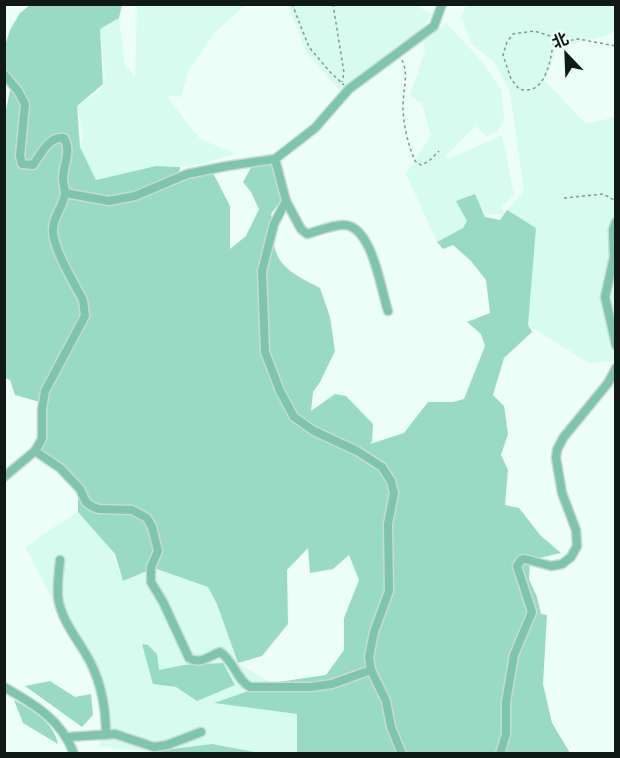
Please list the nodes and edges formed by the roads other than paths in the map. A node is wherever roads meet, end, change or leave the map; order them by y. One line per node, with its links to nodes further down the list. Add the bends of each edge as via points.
1 (442, 4): 3 (street, via 434,26 349,89 315,128)
2 (4, 74): 4 (street, via 25,104 22,164 33,165 50,142 64,138 68,149)
3 (275, 159): 4 (street, via 187,174 135,196 109,201); 5 (street)
4 (65, 193): 10 (street, via 52,230 86,310 45,390 42,439)
5 (286, 201): 7 (street, via 307,234 344,225 363,235); 13 (street, via 274,224 262,271 265,352 294,417 382,467 394,493 388,524 389,591 374,632 369,657)
6 (615, 222): 8 (street, via 614,257 605,297)
7 (388, 311)
8 (615, 345)
9 (615, 368): 20 (street, via 557,450 562,493 576,530 577,546 562,564 551,566 525,559 518,566 532,612 514,656 506,702 506,734)
10 (35, 451): 11 (street); 13 (street, via 60,468 93,507 132,510 147,518 158,551 151,567 152,582 193,661 203,661 220,652 250,687 332,684)
11 (4, 477)
12 (60, 560): 16 (street, via 58,596 105,701)
13 (371, 670): 19 (street, via 386,701)
14 (4, 687): 17 (street, via 43,710)
15 (201, 732): 16 (street, via 154,747 119,735)
16 (106, 735): 17 (street)
17 (68, 737): 18 (street)
18 (74, 753)
19 (402, 753)
20 (500, 753)

